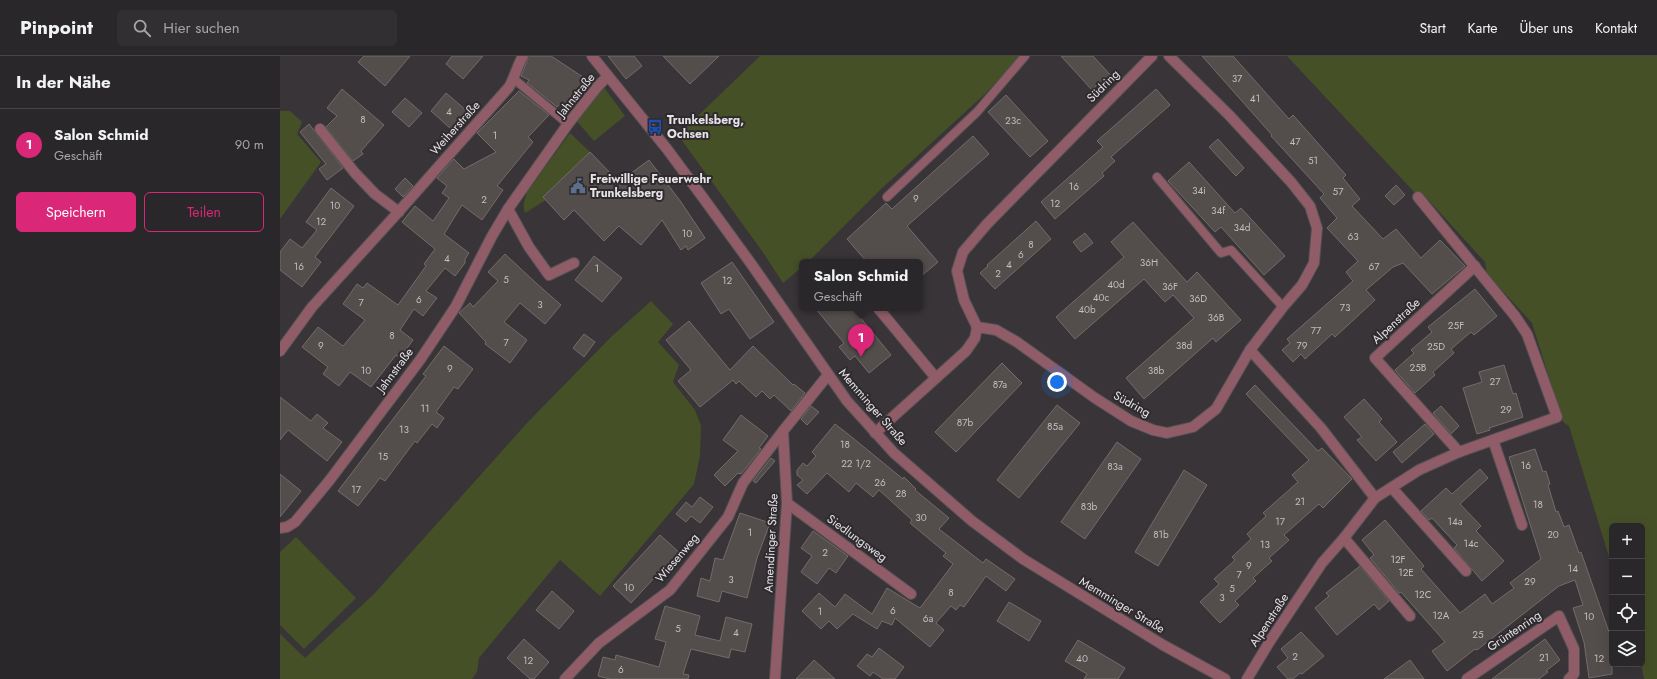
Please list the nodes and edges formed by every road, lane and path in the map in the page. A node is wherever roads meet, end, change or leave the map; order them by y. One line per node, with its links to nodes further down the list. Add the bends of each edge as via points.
1 (523, 56): 7 (street, Weiherstraße)
2 (592, 56): 6 (street, Memminger Straße)
3 (1025, 56): 11 (lane, via 977,112)
4 (1152, 56): 19 (street, Südring, via 987,224 963,252 957,271 964,300)
5 (1169, 56): 17 (street, Südring, via 1292,182 1310,206 1317,228 1314,263 1302,285)
6 (608, 76): 8 (street, Jahnstraße); 22 (street, Memminger Straße, via 739,247)
7 (514, 79): 8 (lane); 14 (street, Weiherstraße)
8 (568, 124): 13 (street, Jahnstraße)
9 (320, 129): 14 (street, via 355,173 375,194)
10 (1157, 177): 17 (lane, via 1221,253 1231,250)
11 (886, 197)
12 (1418, 197): 16 (street, Alpenstraße)
13 (508, 209): 15 (street, via 529,247 549,275); 32 (street, Jahnstraße, via 456,306 420,360 324,487 295,522)
14 (399, 212): 21 (street, Weiherstraße, via 312,307)
15 (574, 263)
16 (1475, 266): 26 (street, Alpenstraße, via 1527,334 1558,418); 27 (street, Alpenstraße, via 1375,358)
17 (1283, 307): 20 (street, Südring)
18 (880, 311): 23 (street)
19 (976, 327): 20 (street, Südring, via 996,330 1131,421 1166,433 1193,427 1216,409); 23 (street, via 975,338 966,351)
20 (1250, 350): 29 (street, via 1321,428)
21 (280, 351)
22 (828, 375): 24 (street); 25 (street, Memminger Straße)
23 (936, 378): 25 (street)
24 (783, 431): 30 (street, Amendinger Straße); 37 (street, Wiesenweg, via 743,483 728,517 670,590 600,643)
25 (875, 433): 39 (street, Memminger Straße, via 972,521 1023,560 1163,645)
26 (1493, 440): 27 (street, Alpenstraße); 31 (street)
27 (1459, 452): 28 (street, Alpenstraße, via 1419,470)
28 (1392, 488): 29 (street, Alpenstraße); 34 (street)
29 (1375, 498): 33 (street, Alpenstraße)
30 (787, 503): 35 (street, Siedlungsweg); 38 (street, Amendinger Straße)
31 (1522, 525)
32 (280, 529)
33 (1344, 538): 36 (street); 40 (street, Alpenstraße, via 1322,563)
34 (1466, 571)
35 (911, 594)
36 (1410, 616)
37 (565, 679)
38 (775, 679)
39 (1225, 679)
40 (1247, 679)
41 (1467, 679): 42 (street, Grüntenring, via 1559,616 1574,648 1574,674)
42 (1570, 679)

